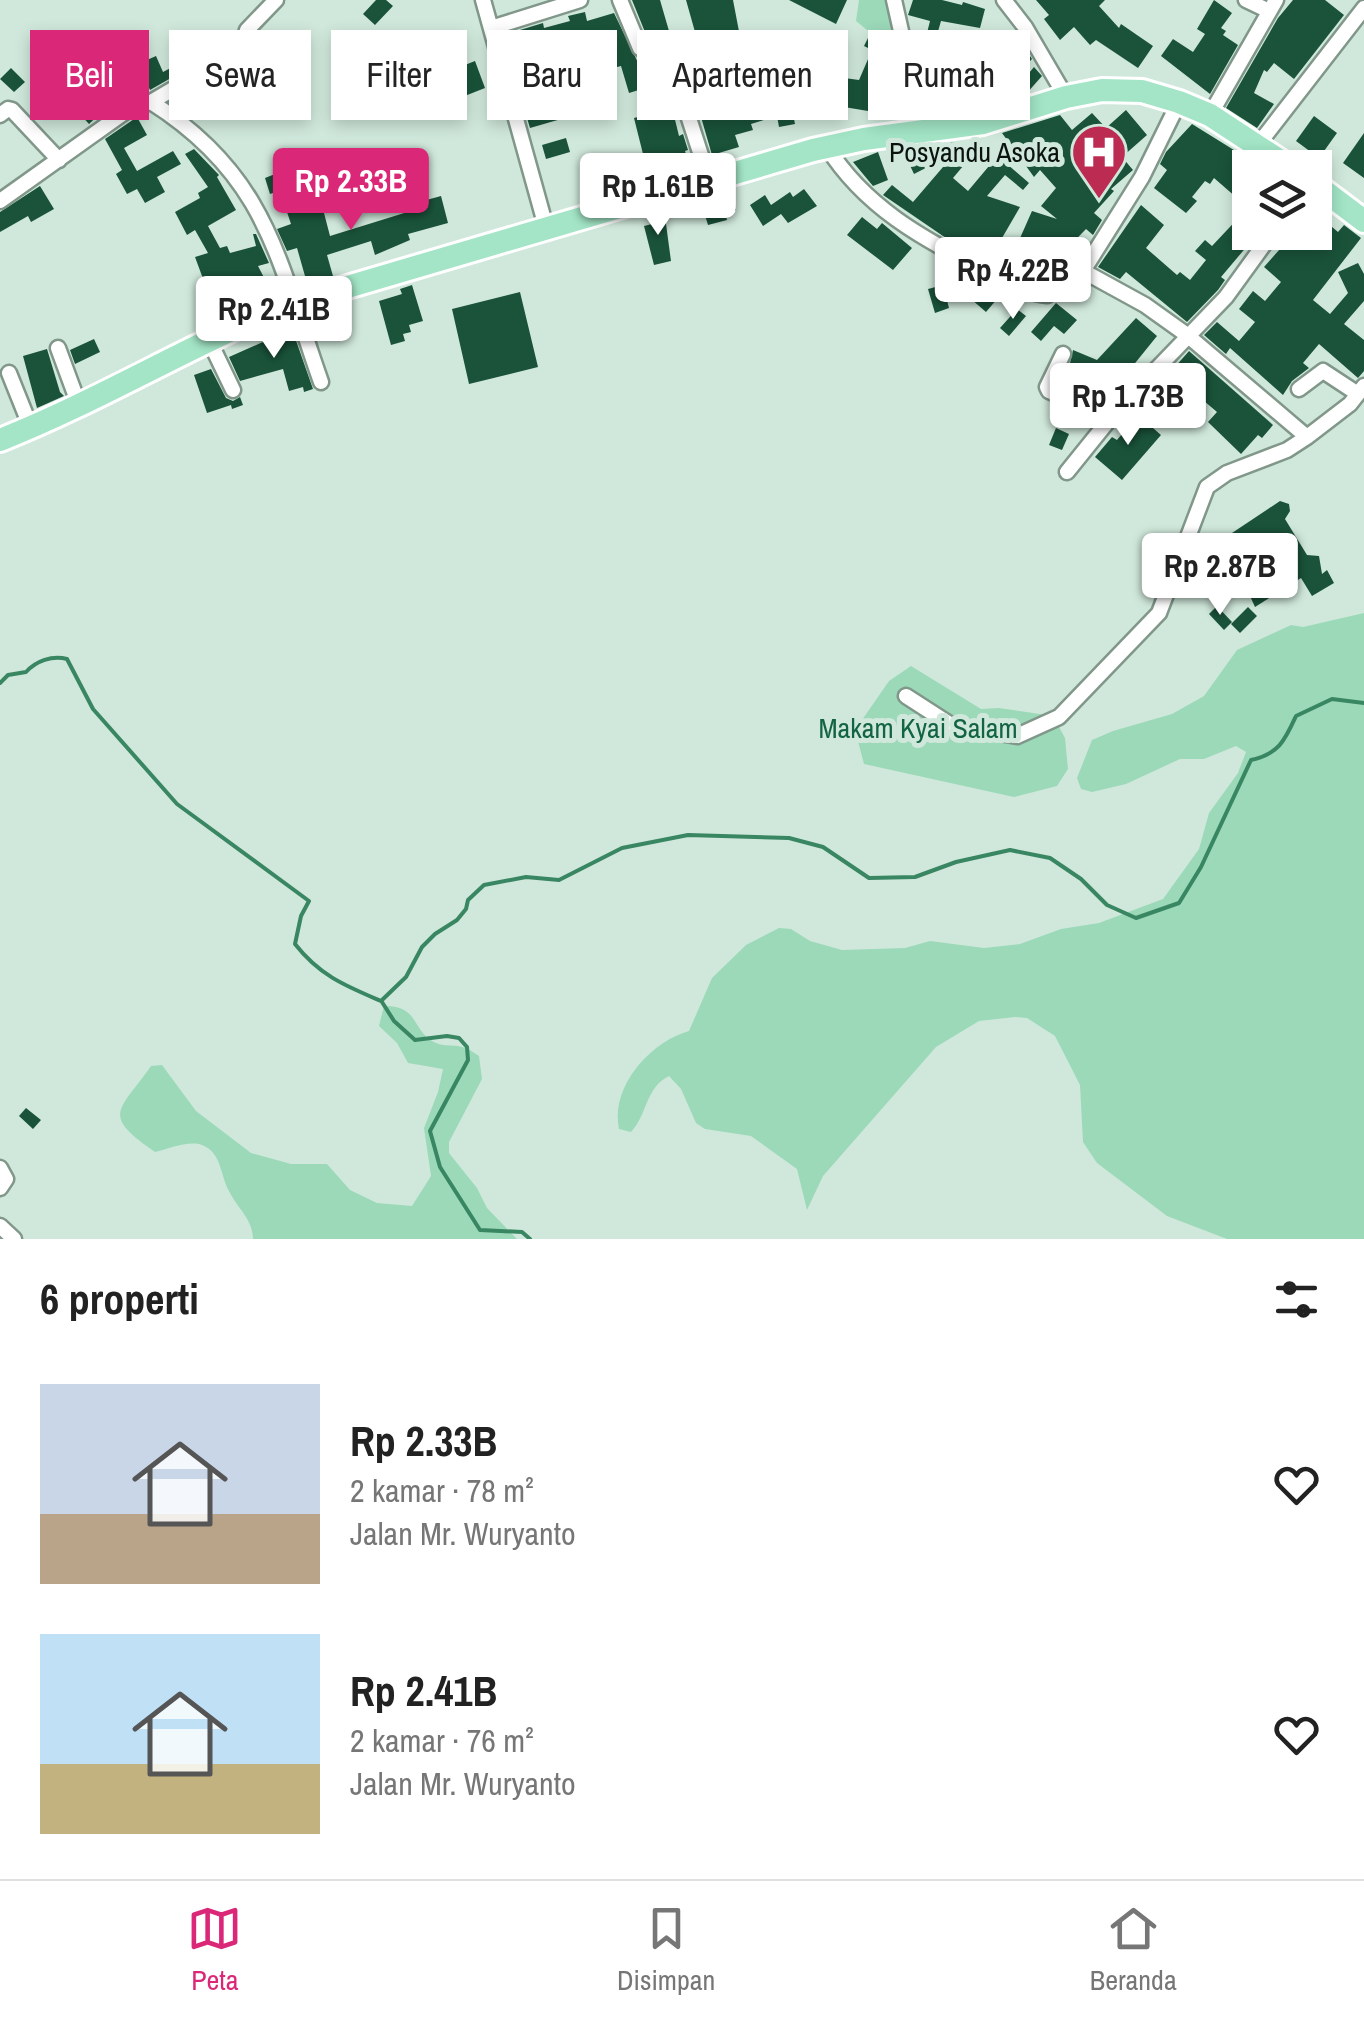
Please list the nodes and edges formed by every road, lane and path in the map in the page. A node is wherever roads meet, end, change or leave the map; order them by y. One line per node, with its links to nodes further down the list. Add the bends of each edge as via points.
1 (276, 0): 12 (street, via 236,52)
2 (482, 0): 10 (street)
3 (580, 0): 10 (street)
4 (620, 0): 21 (street, via 640,48 674,72)
5 (894, 0): 16 (street, via 910,70)
6 (1004, 0): 11 (street)
7 (1246, 0): 8 (street)
8 (1272, 6): 15 (street)
9 (1364, 8): 17 (street)
10 (492, 28): 25 (street)
11 (1066, 97): 13 (main road, via 1126,90); 16 (main road, via 984,124)
12 (151, 102): 20 (street, via 132,107); 29 (street, via 229,166 270,233)
13 (1180, 102): 15 (main road); 27 (street)
14 (0, 115): 20 (street, via 12,110)
15 (1210, 115): 17 (main road)
16 (912, 132): 18 (main road)
17 (1257, 146): 19 (main road)
18 (828, 147): 21 (main road); 27 (street, via 861,191 897,221 1018,287 1048,295)
19 (1263, 150)
20 (59, 160): 23 (street)
21 (710, 180): 25 (main road)
22 (1332, 196): 24 (main road)
23 (0, 201)
24 (1364, 220)
25 (546, 227): 29 (main road)
26 (1260, 250): 31 (street)
27 (1082, 271): 31 (street)
28 (232, 292): 30 (street)
29 (293, 302): 30 (main road); 36 (street)
30 (245, 322): 32 (main road)
31 (1187, 335): 41 (street); 43 (street)
32 (209, 340): 38 (street); 40 (main road)
33 (58, 348): 40 (street)
34 (1063, 354): 41 (street, via 1048,390)
35 (8, 373): 42 (street)
36 (321, 382)
37 (1299, 389): 39 (street, via 1323,371)
38 (233, 390)
39 (1361, 390): 43 (street)
40 (80, 406): 42 (main road)
41 (1112, 418): 45 (street)
42 (30, 428): 44 (main road)
43 (1307, 437): 46 (street, via 1207,487 1159,613 1059,717 1018,736 951,725)
44 (0, 440)
45 (1068, 472)
46 (906, 696)
47 (0, 1168): 48 (street, via 6,1179)
48 (0, 1188)
49 (0, 1226): 50 (street)
50 (14, 1239)

